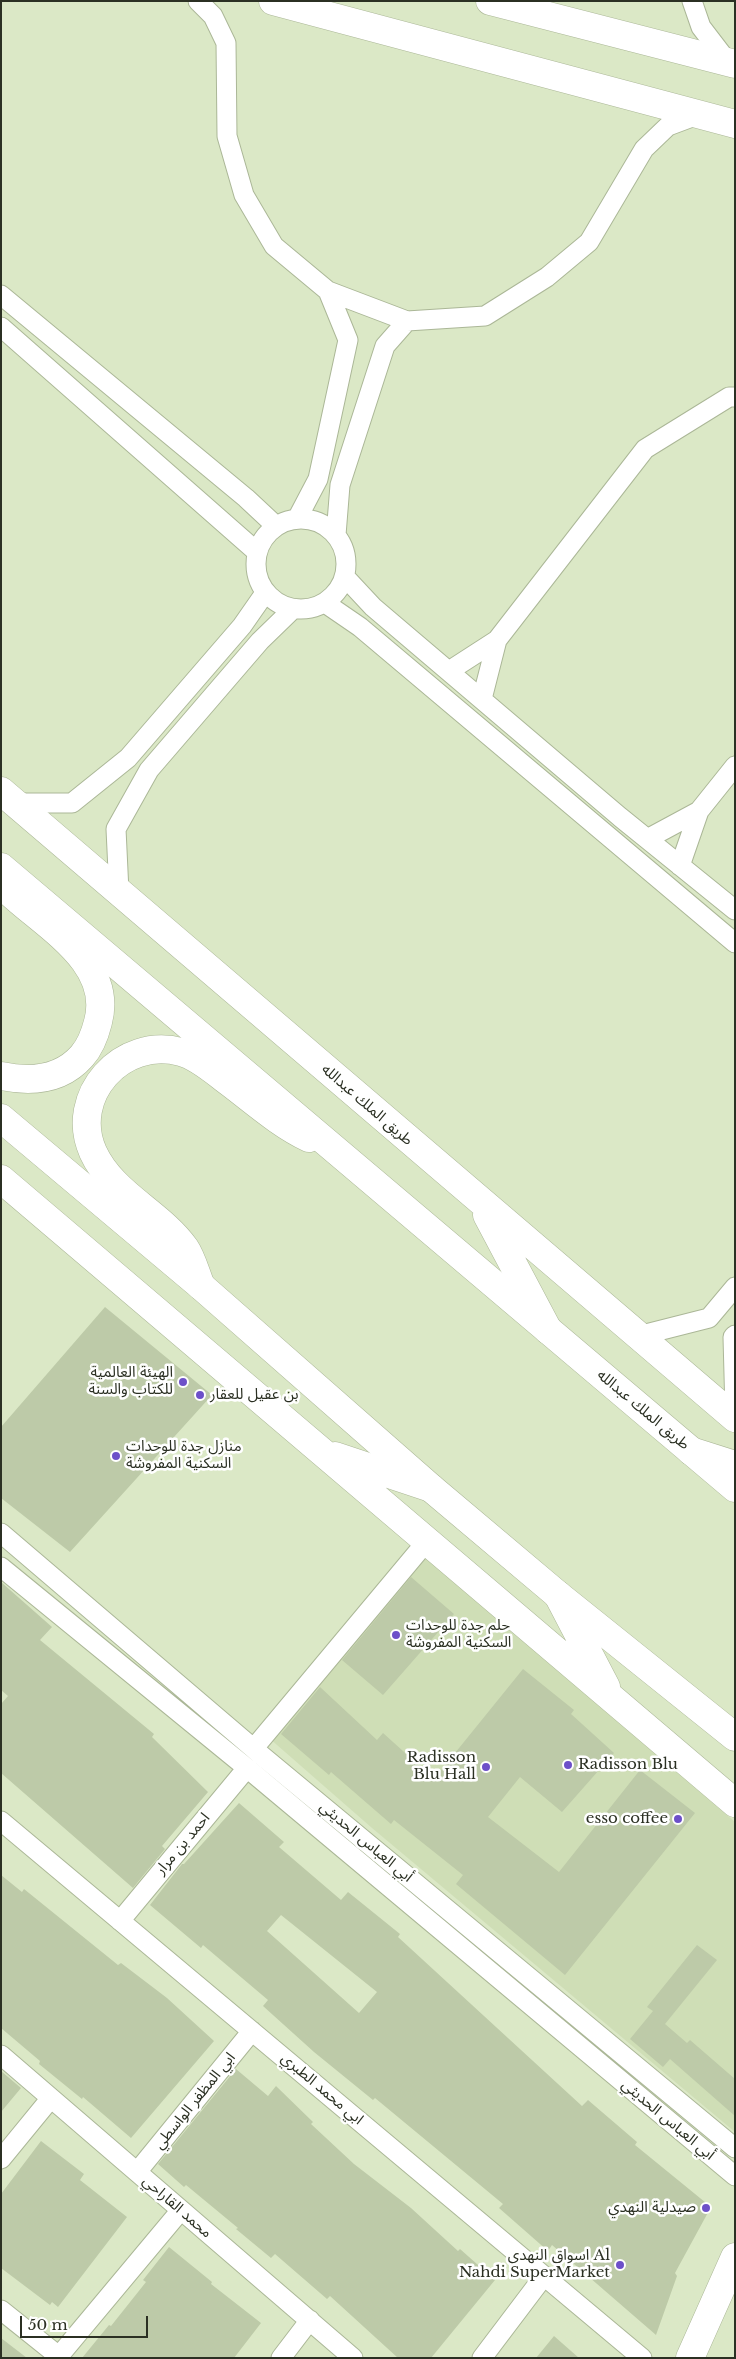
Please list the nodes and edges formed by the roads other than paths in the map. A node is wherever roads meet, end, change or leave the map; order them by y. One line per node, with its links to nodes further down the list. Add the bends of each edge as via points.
1 (198, 1): 8 (street, via 213,16 226,43 226,136 244,195 274,246)
2 (273, 1): 6 (main road)
3 (490, 1): 5 (main road)
4 (692, 1): 5 (street, via 701,27)
5 (731, 63)
6 (700, 114): 7 (main road); 10 (street, via 668,126 644,149 590,242 547,277 485,316)
7 (735, 124)
8 (328, 291): 10 (street); 13 (street, via 348,340 318,479)
9 (1, 295): 14 (street)
10 (407, 321): 15 (street, via 385,346 340,485)
11 (1, 327): 16 (street)
12 (735, 397): 21 (street, via 729,397 645,448)
13 (297, 519): 14 (street); 15 (street, via 318,522)
14 (276, 526): 16 (street, via 268,532)
15 (336, 535): 17 (street, via 345,555)
16 (257, 552): 18 (street, via 256,573)
17 (345, 577): 19 (street); 22 (street, via 373,607)
18 (265, 593): 20 (street, via 273,601); 25 (street, via 242,626 128,758 72,803)
19 (325, 603): 20 (street, via 310,609); 33 (street, via 360,627)
20 (294, 609): 31 (street, via 260,641 149,770 116,829)
21 (497, 640): 22 (street); 23 (street)
22 (449, 671): 23 (street)
23 (482, 699): 27 (street)
24 (735, 766): 26 (street)
25 (8, 797): 31 (main road, طريق الملك عبدالله)
26 (699, 811): 27 (street); 28 (street)
27 (647, 838): 28 (street)
28 (680, 866): 32 (street)
29 (1, 867): 36 (main road, طريق الملك عبدالله)
30 (1, 884): 34 (main road, via 67,942 91,968 99,988 101,1011 86,1050 74,1065 43,1078)
31 (119, 892): 38 (main road, طريق الملك عبدالله)
32 (735, 910)
33 (735, 943)
34 (1, 1076)
35 (1, 1118): 39 (main road)
36 (336, 1150): 39 (main road, via 292,1130 210,1067 182,1052 157,1049 132,1055 112,1067 87,1106 87,1128 94,1153 130,1199 162,1224 185,1248); 41 (main road, طريق الملك عبدالله)
37 (1, 1179): 47 (main road)
38 (480, 1202): 41 (main road); 43 (main road, طريق الملك عبدالله)
39 (200, 1286): 49 (main road)
40 (735, 1287): 43 (street, via 708,1318)
41 (549, 1331): 46 (main road, طريق الملك عبدالله)
42 (735, 1335): 44 (street)
43 (638, 1336): 45 (main road, طريق الملك عبدالله)
44 (735, 1412)
45 (735, 1418)
46 (691, 1451): 48 (main road); 50 (main road, طريق الملك عبدالله)
47 (322, 1452): 49 (main road); 52 (main road)
48 (735, 1465)
49 (431, 1488): 54 (main road)
50 (735, 1488)
51 (1, 1533): 57 (street, أبي العباس الحديثي)
52 (427, 1541): 55 (main road); 57 (street)
53 (1, 1567): 58 (street, أبي العباس الحديثي)
54 (558, 1595): 55 (main road); 56 (main road)
55 (613, 1700): 59 (main road)
56 (735, 1737)
57 (254, 1748): 65 (street, أبي العباس الحديثي)
58 (247, 1768): 61 (street, احمد بن مرار); 68 (street, أبي العباس الحديثي)
59 (735, 1803)
60 (1, 1822): 61 (street, ابي محمد الطبري)
61 (120, 1921): 62 (street, ابي محمد الطبري)
62 (252, 2031): 67 (street, ابي المظفر الواسطي); 71 (street, ابي محمد الطبري)
63 (1, 2055): 64 (street, محمد القاراحي)
64 (51, 2098): 66 (street); 67 (street, محمد القاراحي)
65 (735, 2148)
66 (1, 2159)
67 (137, 2172): 69 (street, محمد القاراحي)
68 (735, 2176)
69 (181, 2210): 73 (street, محمد القاراحي); 74 (street)
70 (735, 2258): 79 (main road)
71 (544, 2276): 77 (street); 78 (street, ابي محمد الطبري)
72 (1, 2310): 74 (street)
73 (310, 2320): 75 (street); 76 (street, محمد القاراحي)
74 (60, 2357)
75 (281, 2358)
76 (353, 2358)
77 (482, 2358)
78 (642, 2358)
79 (690, 2358)

